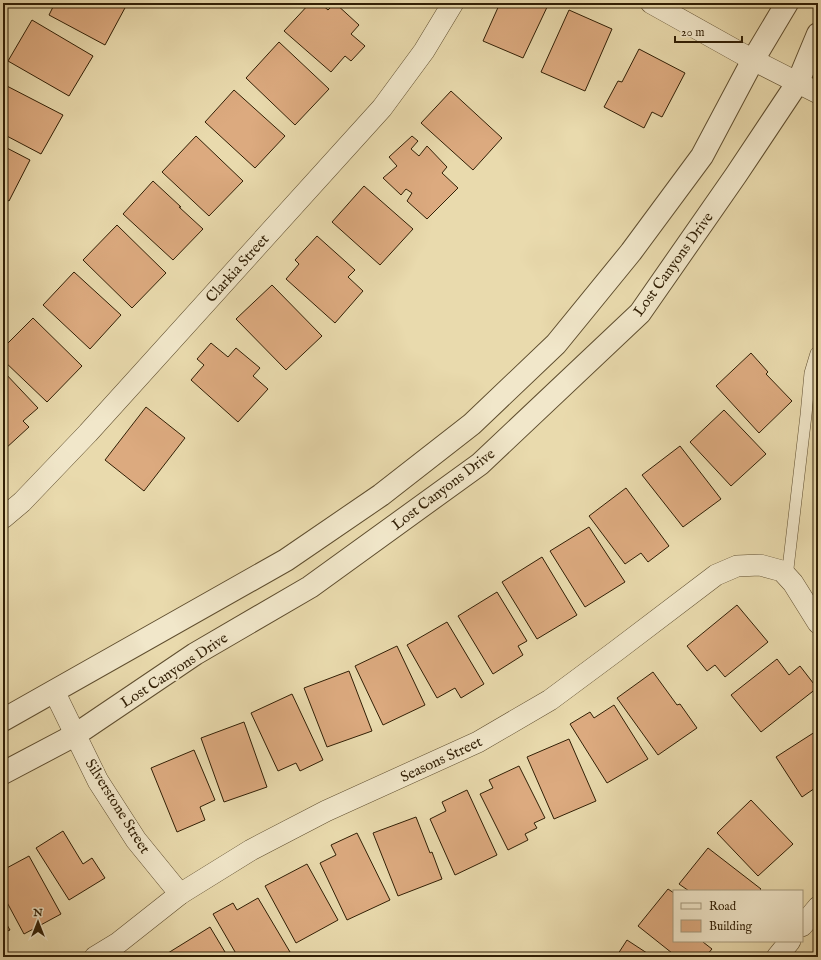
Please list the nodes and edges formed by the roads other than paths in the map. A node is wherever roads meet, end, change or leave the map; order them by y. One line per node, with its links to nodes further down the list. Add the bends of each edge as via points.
1 (453, 3): 9 (street, Clarkia Street, via 424,51 382,108 88,432 22,502)
2 (651, 3): 5 (street)
3 (787, 3): 5 (street)
4 (818, 34): 6 (street, Lost Canyons Drive)
5 (753, 60): 6 (street); 12 (street, via 702,156 631,252 556,344 472,424 381,495 286,560)
6 (798, 82): 7 (street); 14 (street, Lost Canyons Drive, via 640,313 480,464 310,587 195,654)
7 (818, 93)
8 (818, 352): 10 (lane, via 810,373)
9 (3, 518)
10 (784, 574): 11 (street, via 793,583); 16 (street, Seasons Street, via 760,565 737,566 716,575 543,704 478,742 326,811 251,850)
11 (818, 623)
12 (54, 691): 13 (street); 14 (street, Silverstone Street)
13 (3, 720)
14 (75, 735): 15 (street, Lost Canyons Drive); 16 (street, Silverstone Street, via 98,781 136,840)
15 (3, 773)
16 (180, 894): 20 (street, Seasons Street, via 118,943)
17 (818, 907): 18 (street)
18 (803, 925)
19 (789, 942): 21 (street)
20 (95, 957)
21 (777, 957)

